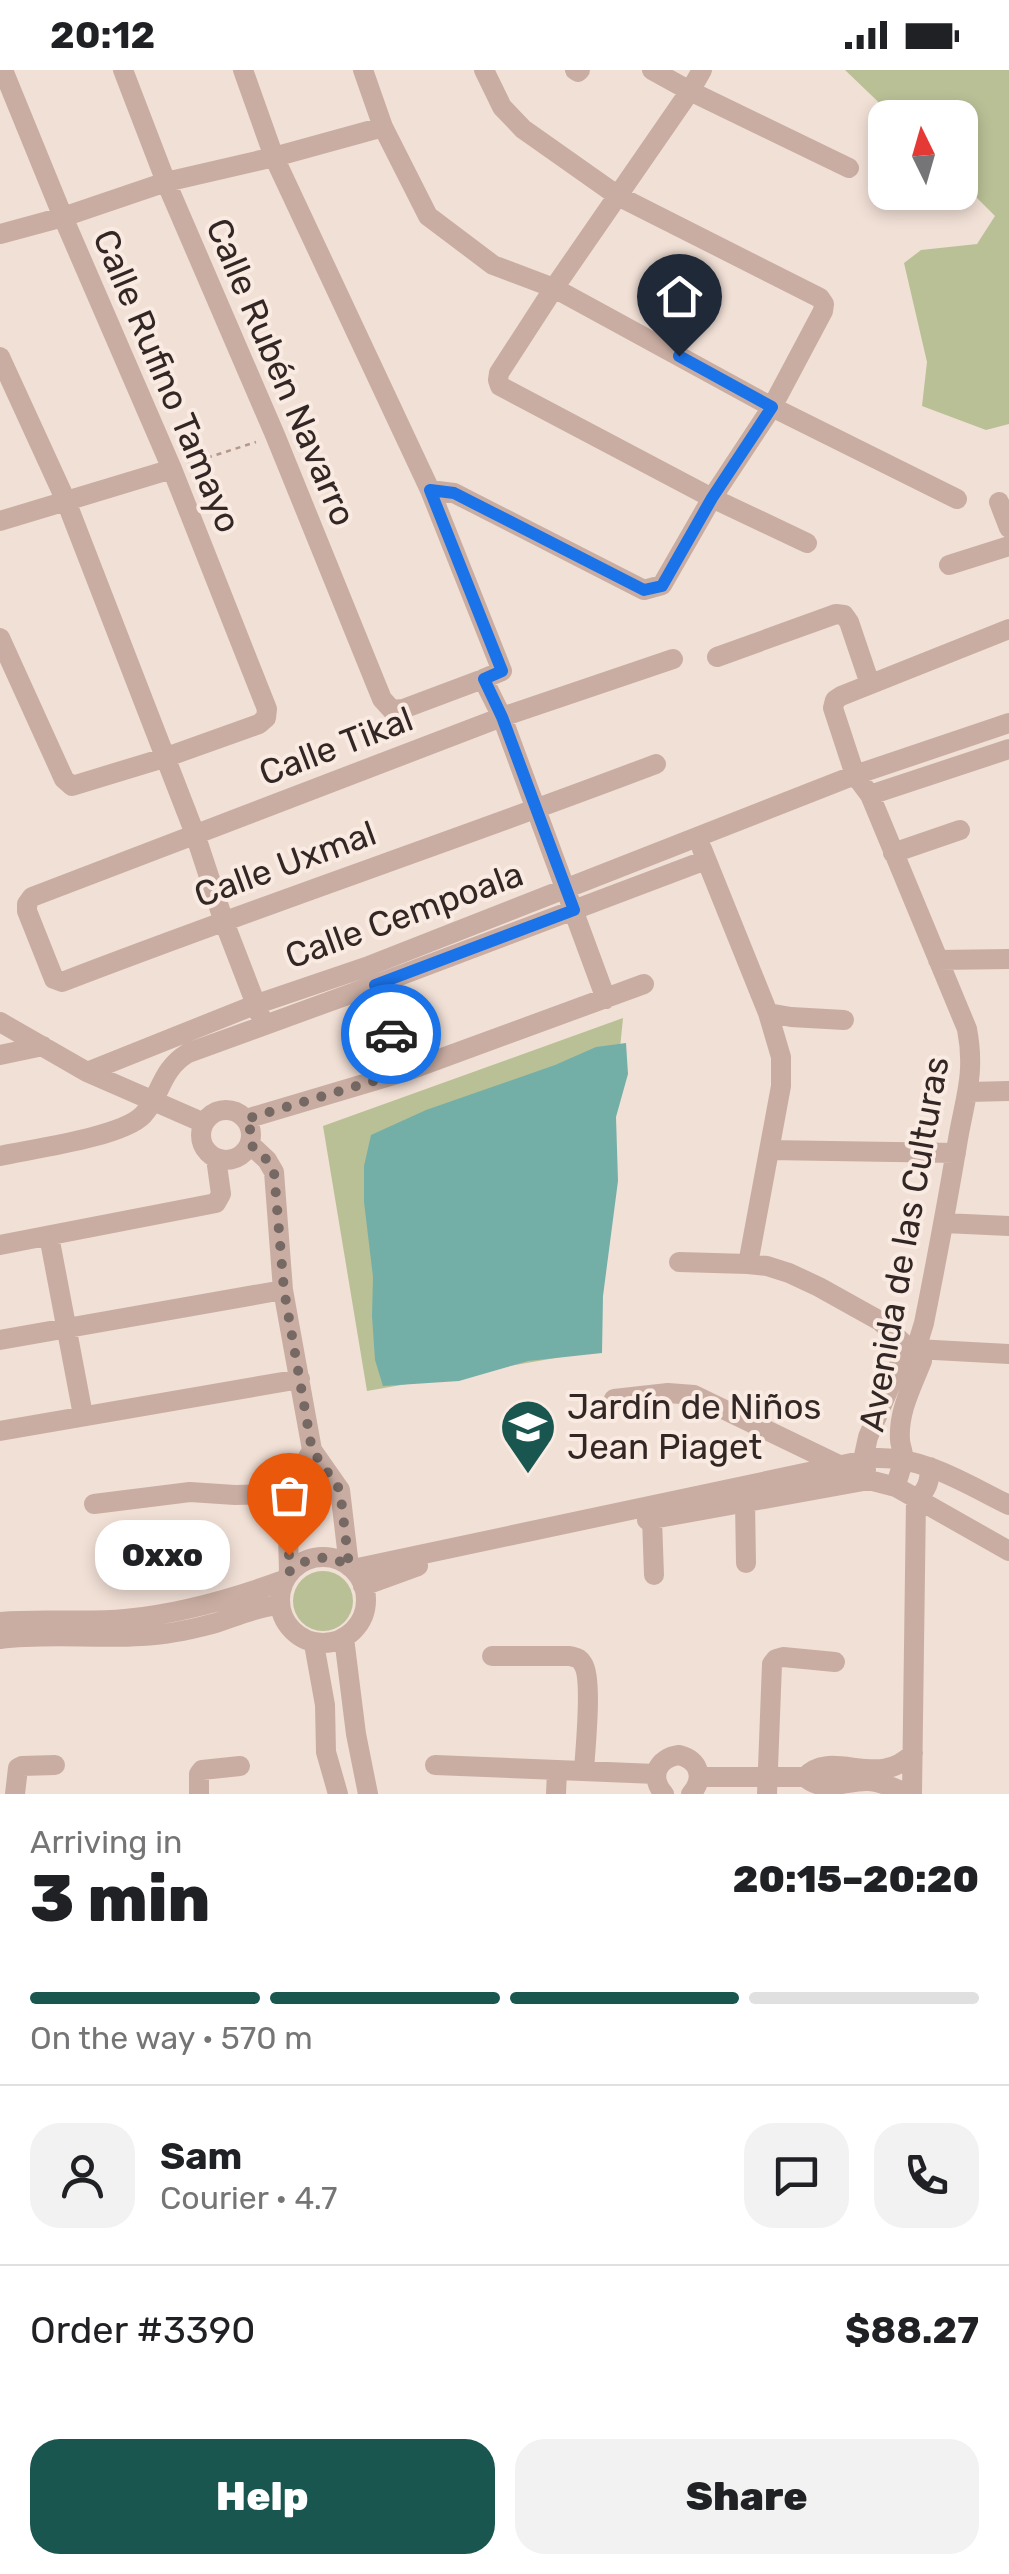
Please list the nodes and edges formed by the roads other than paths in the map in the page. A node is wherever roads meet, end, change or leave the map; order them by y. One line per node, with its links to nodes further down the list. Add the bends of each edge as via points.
1 (2, 70): 14 (street, Calle Rufino Tamayo)
2 (123, 70): 12 (street, Calle Rubén Navarro)
3 (243, 70): 10 (street)
4 (363, 70): 9 (street)
5 (484, 70): 13 (street, via 502,107 523,129)
6 (652, 70): 8 (street)
7 (702, 70): 8 (street)
8 (690, 91): 11 (street); 13 (street)
9 (382, 127): 10 (street); 16 (street, via 428,216 493,264)
10 (274, 157): 12 (street); 20 (street)
11 (849, 168)
12 (166, 182): 14 (street); 34 (street, Calle Rubén Navarro, via 382,698 392,710 403,709)
13 (618, 196): 16 (street); 18 (street, via 820,298 824,311)
14 (63, 217): 15 (street); 19 (street, Calle Rufino Tamayo)
15 (0, 234)
16 (554, 288): 18 (street); 21 (street, via 498,372 500,386)
17 (0, 357): 23 (street)
18 (772, 407): 21 (street); 22 (street)
19 (172, 470): 23 (street); 40 (street, Calle Rufino Tamayo, via 267,709 260,724)
20 (430, 490): 21 (street, via 454,493 644,590 662,586); 34 (street, via 502,671)
21 (712, 498): 27 (street)
22 (958, 499)
23 (66, 500): 25 (street); 40 (street)
24 (999, 502): 26 (street)
25 (0, 522)
26 (1009, 528)
27 (807, 544)
28 (1009, 546): 29 (street)
29 (949, 565)
30 (1009, 630): 35 (street)
31 (0, 638): 40 (street, via 68,784)
32 (717, 657): 35 (street, via 844,614)
33 (673, 659): 36 (street, Calle Tikal)
34 (484, 679): 36 (street)
35 (870, 684): 43 (street, Avenida de las Culturas, via 835,700 833,708)
36 (502, 717): 45 (street); 47 (street, Calle Tikal)
37 (1009, 723): 38 (street, Calle Cempoala)
38 (962, 739): 41 (street); 43 (street, Calle Cempoala)
39 (1009, 749): 41 (street)
40 (164, 758): 47 (street)
41 (970, 762): 44 (street)
42 (656, 764): 45 (street, Calle Uxmal)
43 (855, 775): 44 (street, Avenida de las Culturas); 48 (street, Calle Cempoala)
44 (870, 794): 49 (street, Avenida de las Culturas)
45 (537, 810): 51 (street); 53 (street, Calle Uxmal)
46 (960, 830): 49 (street)
47 (195, 834): 53 (street); 57 (street, Calle Tikal, via 32,897 28,911)
48 (697, 838): 50 (street); 51 (street, Calle Cempoala)
49 (893, 853): 55 (street, Avenida de las Culturas)
50 (706, 860): 52 (street, Calle Cempoala); 60 (street)
51 (566, 890): 52 (street); 56 (street, Calle Cempoala)
52 (574, 910): 56 (street, Calle Cempoala); 59 (street)
53 (224, 919): 57 (street, Calle Uxmal); 61 (street)
54 (1009, 959): 55 (street)
55 (938, 960): 69 (street, Avenida de las Culturas, via 967,1028)
56 (371, 976): 61 (street, Calle Cempoala); 67 (street)
57 (57, 982)
58 (644, 984): 59 (street)
59 (606, 999): 67 (street)
60 (768, 1013): 62 (street); 74 (street, via 783,1076)
61 (260, 1014): 66 (street, Calle Cempoala); 70 (street, Calle Cempoala, via 182,1057)
62 (844, 1020)
63 (0, 1022): 64 (street)
64 (43, 1046): 65 (street); 66 (street)
65 (0, 1055)
66 (87, 1072): 70 (street)
67 (404, 1072): 71 (street)
68 (1009, 1091): 69 (street)
69 (969, 1092): 75 (street, Avenida de las Culturas)
70 (152, 1099): 72 (street); 76 (street, Calle Cempoala, via 144,1114 123,1127)
71 (246, 1119): 72 (street, via 224,1110); 73 (street)
72 (204, 1123): 77 (street, via 202,1141)
73 (250, 1144): 77 (street, via 233,1160); 84 (street, via 274,1172)
74 (770, 1150): 75 (street); 83 (street)
75 (956, 1153): 78 (street, Avenida de las Culturas)
76 (0, 1156)
77 (216, 1158): 80 (street, via 216,1202)
78 (944, 1223): 79 (street); 87 (street, Avenida de las Culturas)
79 (1009, 1226)
80 (49, 1236): 81 (street); 85 (street)
81 (0, 1244)
82 (679, 1262): 83 (street)
83 (748, 1264): 87 (street, via 805,1279)
84 (284, 1290): 85 (street); 89 (street)
85 (67, 1327): 86 (street); 91 (street)
86 (0, 1340)
87 (916, 1349): 88 (street); 94 (street, Avenida de las Culturas, via 922,1361 900,1430); 97 (street, via 903,1356 868,1436)
88 (1009, 1354)
89 (300, 1379): 91 (street); 93 (street)
90 (614, 1398): 95 (street, via 694,1395)
91 (83, 1416): 92 (street)
92 (0, 1431)
93 (312, 1450): 99 (street); 107 (street, via 340,1490)
94 (904, 1458): 96 (street); 97 (street); 98 (street, Avenida de las Culturas)
95 (839, 1465): 97 (street); 107 (street)
96 (930, 1467): 100 (street); 103 (street)
97 (866, 1470): 98 (street); 101 (street)
98 (896, 1488): 100 (street)
99 (288, 1494): 102 (street, via 190,1492); 108 (street)
100 (916, 1500): 105 (street); 117 (street)
101 (746, 1502): 104 (street); 106 (street)
102 (94, 1504)
103 (1009, 1505)
104 (652, 1519): 107 (street); 109 (street)
105 (1009, 1550)
106 (746, 1563)
107 (355, 1574): 108 (street, via 338,1559 311,1558); 112 (street, via 365,1612)
108 (287, 1576): 110 (street); 111 (street, via 221,1602 136,1618)
109 (654, 1576)
110 (280, 1606): 113 (street, via 144,1636); 114 (street, via 290,1629)
111 (0, 1622)
112 (344, 1638): 114 (street); 130 (street)
113 (0, 1639)
114 (314, 1644): 129 (street, via 326,1752)
115 (492, 1656): 122 (street, via 570,1656 583,1664)
116 (836, 1662): 126 (street, via 783,1657 772,1664)
117 (913, 1752): 123 (street, via 880,1770 826,1765); 132 (street)
118 (55, 1765): 127 (street, via 18,1768)
119 (435, 1765): 121 (street)
120 (240, 1766): 128 (street, via 202,1770)
121 (557, 1770): 122 (street); 131 (street)
122 (584, 1771): 124 (street)
123 (805, 1776): 126 (street); 132 (street, via 824,1786 871,1780)
124 (660, 1784): 125 (street, via 663,1760 678,1755 693,1762)
125 (695, 1785): 126 (street)
126 (768, 1785)
127 (15, 1794)
128 (198, 1794)
129 (338, 1794)
130 (368, 1794)
131 (556, 1794)
132 (910, 1794)

